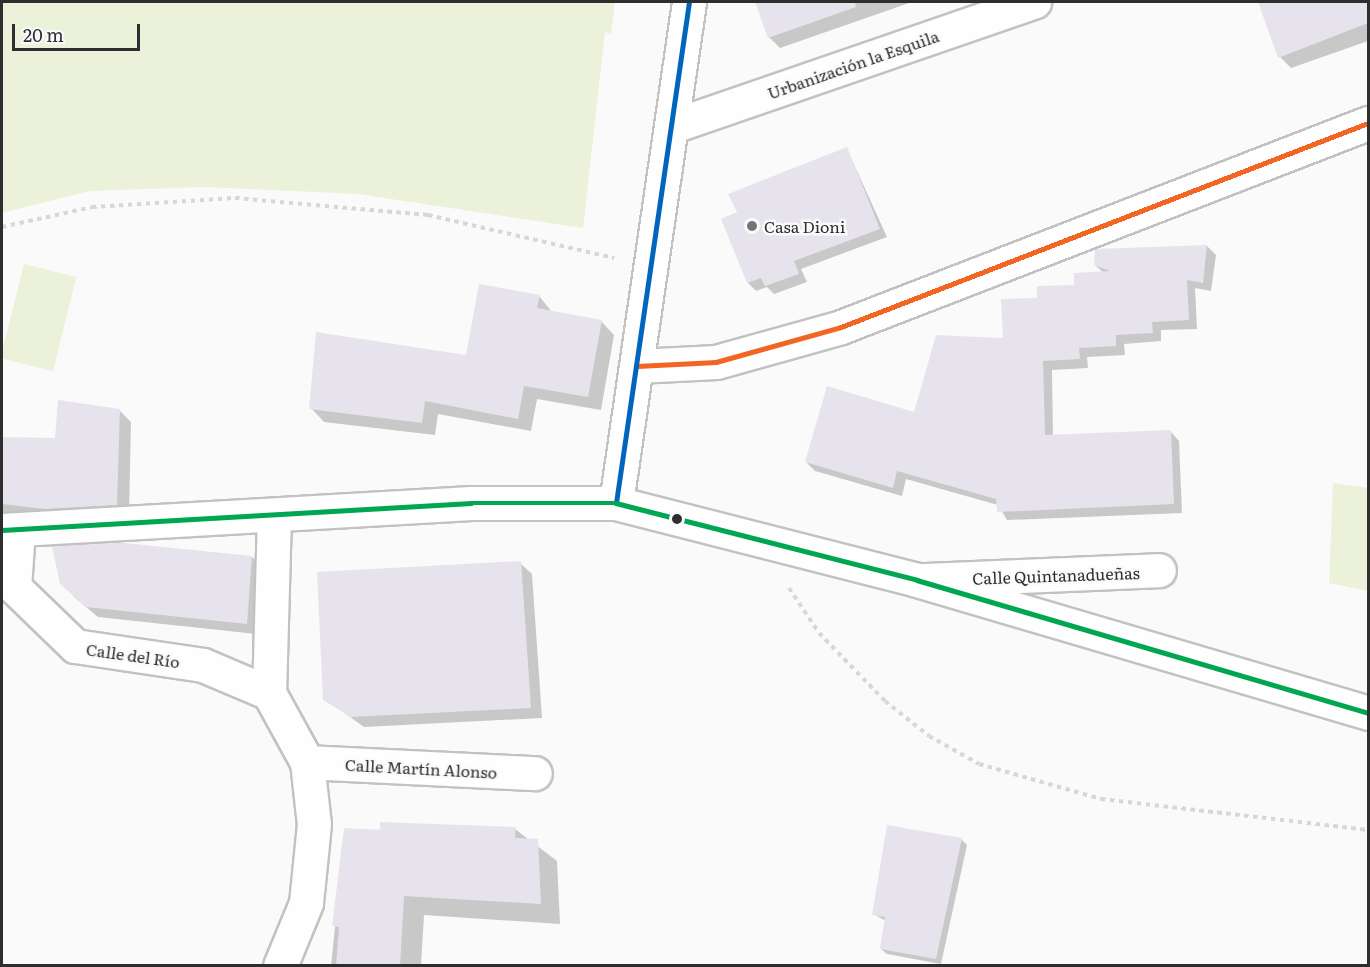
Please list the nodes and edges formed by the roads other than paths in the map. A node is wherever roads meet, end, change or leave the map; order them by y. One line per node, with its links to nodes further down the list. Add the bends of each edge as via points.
1 (689, 2): 4 (street)
2 (1034, 2): 4 (street, Urbanización la Esquila)
3 (1368, 123): 5 (street, via 851,324 716,362)
4 (673, 126): 5 (street)
5 (637, 366): 6 (street)
6 (616, 503): 7 (street, via 540,501); 10 (street)
7 (274, 515): 8 (street); 12 (street)
8 (10, 530): 11 (street, Calle del Río)
9 (1159, 570): 10 (street, Calle Quintanadueñas)
10 (916, 580): 13 (street)
11 (8, 601): 12 (street, Calle del Río, via 75,646 203,665)
12 (269, 693): 14 (street)
13 (1368, 713)
14 (307, 762): 15 (street, Calle Martín Alonso); 16 (street, via 314,824 306,903)
15 (535, 773)
16 (280, 966)

